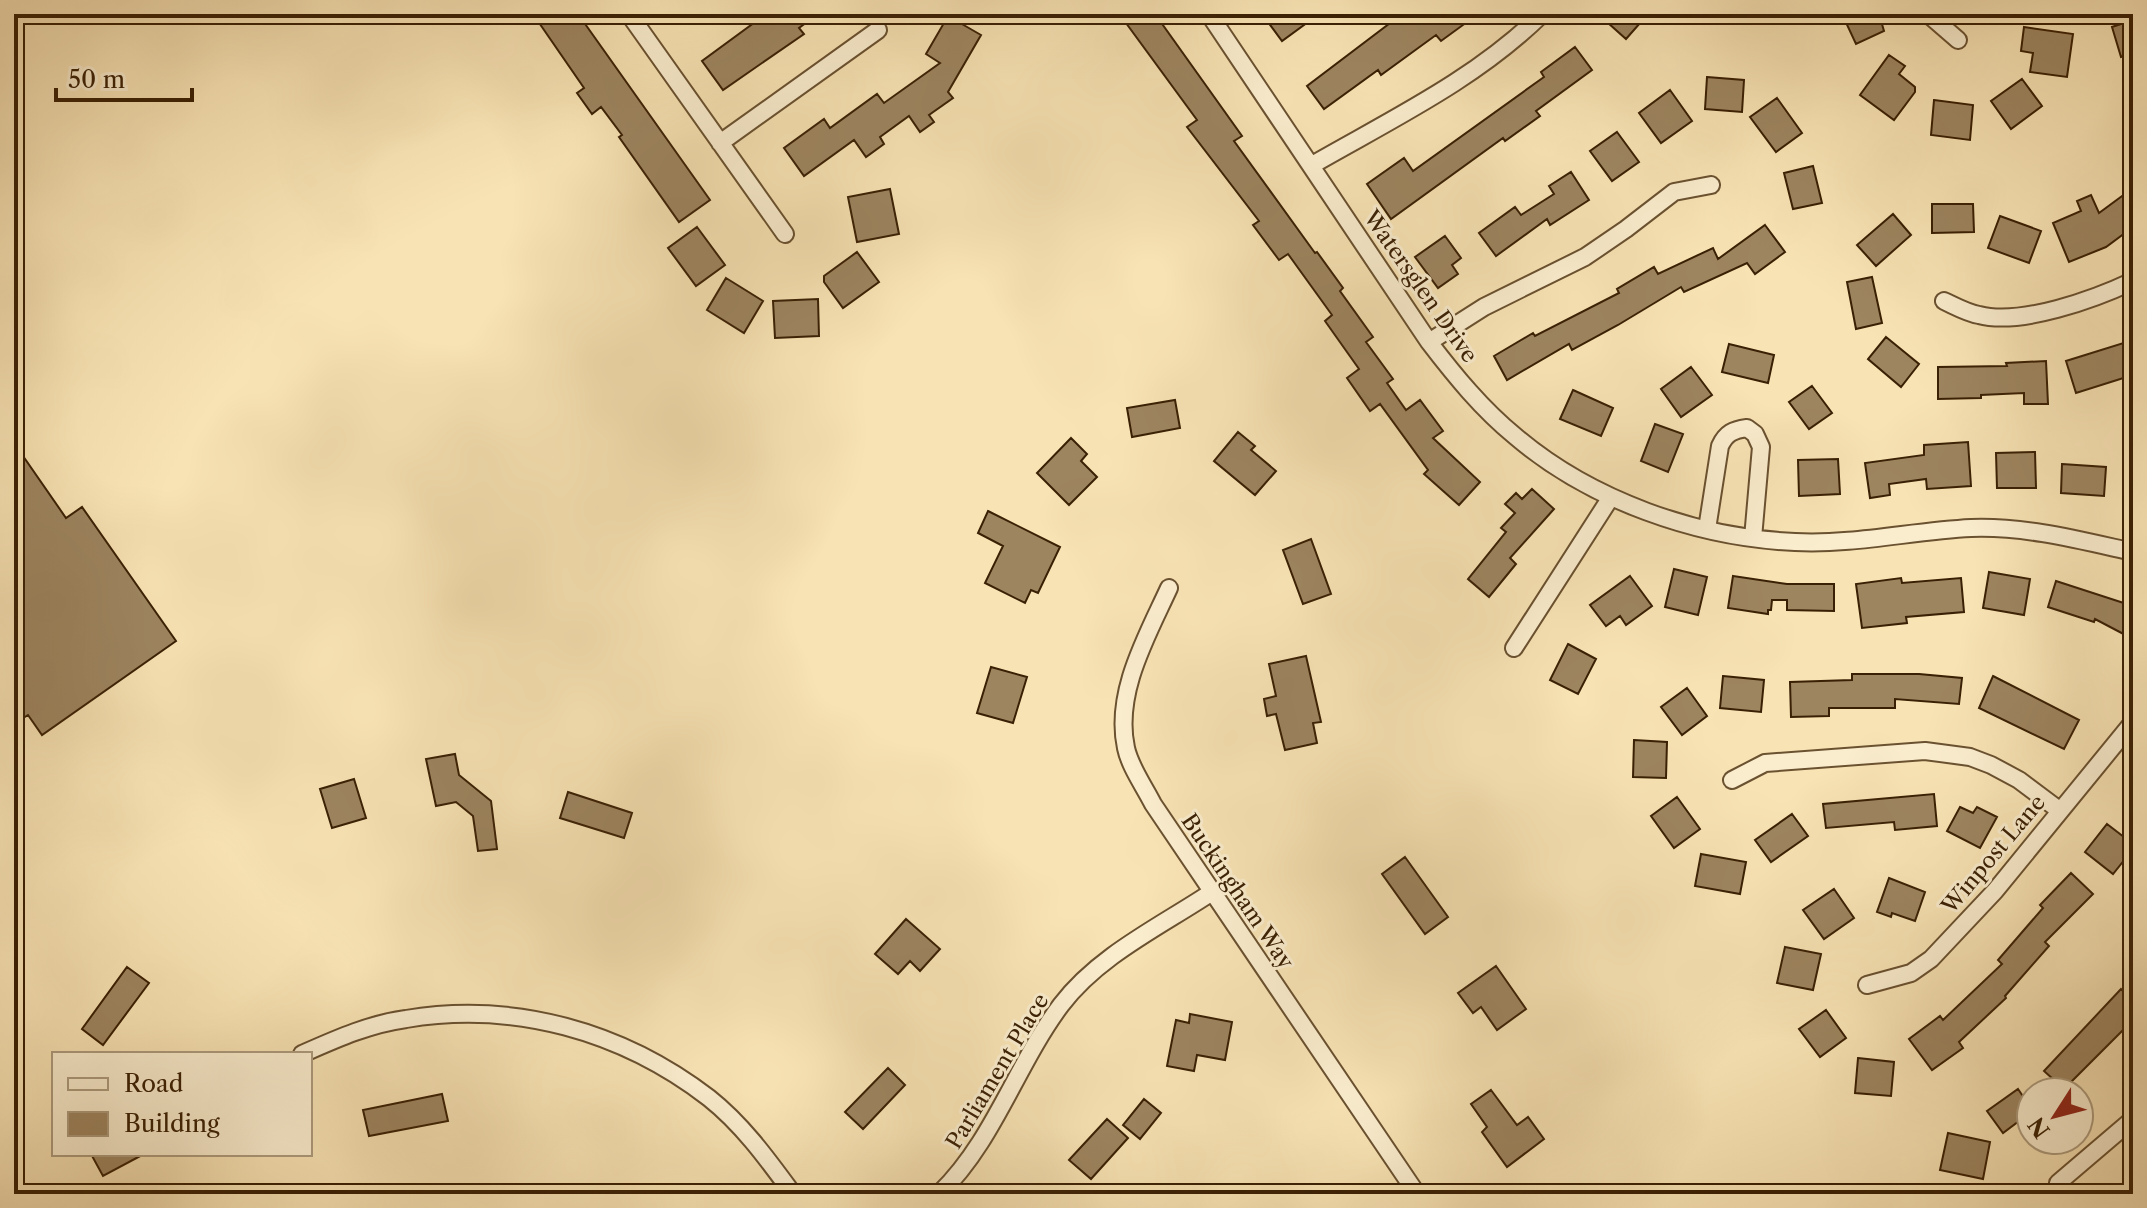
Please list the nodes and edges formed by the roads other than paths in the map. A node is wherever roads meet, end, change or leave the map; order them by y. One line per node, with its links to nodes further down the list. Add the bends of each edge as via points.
1 (629, 14): 7 (street)
2 (1209, 14): 8 (street, Watersglen Drive)
3 (1542, 14): 8 (street, via 1480,67)
4 (1928, 14): 6 (street)
5 (878, 30): 7 (street)
6 (1958, 40)
7 (720, 143): 10 (street)
8 (1312, 165): 13 (street, Watersglen Drive)
9 (1711, 185): 13 (street, via 1674,192 1585,257 1484,307)
10 (785, 234)
11 (2133, 281): 12 (street, via 2044,312 2004,317 1979,315)
12 (1944, 301)
13 (1429, 342): 14 (street, Watersglen Drive, via 1516,437)
14 (1611, 497): 15 (street, Watersglen Drive); 19 (street)
15 (1707, 529): 16 (street, Watersglen Drive); 16 (street, via 1720,446 1733,430 1747,428 1761,447)
16 (1753, 538): 17 (street, Watersglen Drive, via 1832,542 2002,528)
17 (2133, 552)
18 (1169, 588): 23 (street, Buckingham Way, via 1127,692 1126,751 1145,790)
19 (1514, 648)
20 (2133, 722): 22 (street, Winpost Lane)
21 (1732, 780): 22 (street, via 1765,763 1925,751 1991,765)
22 (2059, 810): 24 (street, Winpost Lane, via 1995,891 1931,959 1911,973)
23 (1212, 892): 29 (street, Parliament Place, via 1083,980 1035,1044 973,1154); 30 (street, Buckingham Way)
24 (1867, 985)
25 (307, 1052): 28 (street, via 378,1025 455,1013 520,1016 600,1036 709,1099 765,1155)
26 (2133, 1119): 27 (street)
27 (2058, 1183)
28 (793, 1194)
29 (939, 1194)
30 (1417, 1194)

